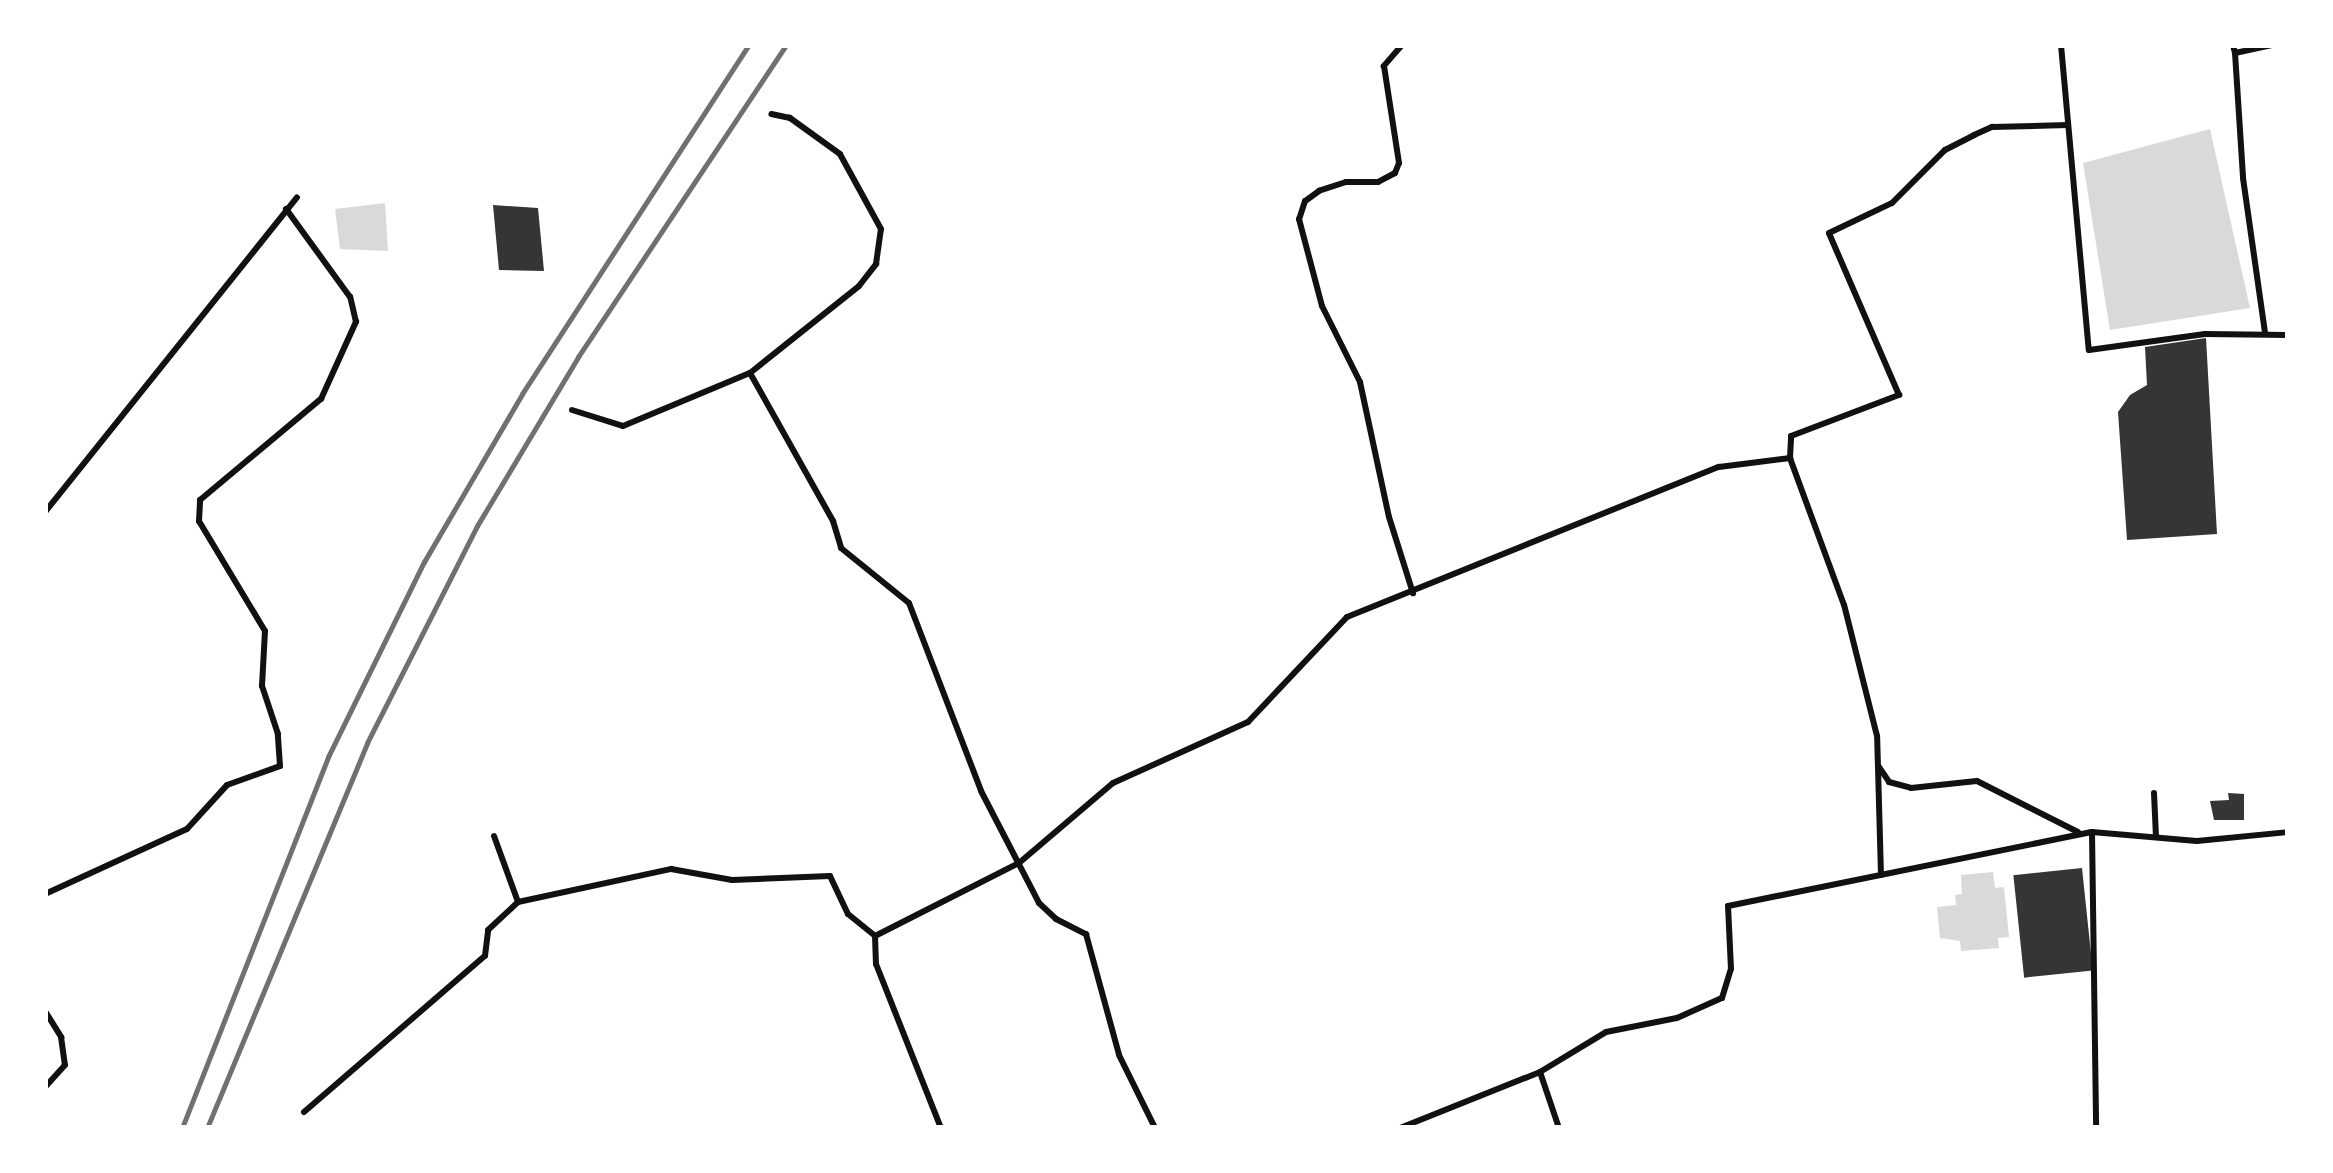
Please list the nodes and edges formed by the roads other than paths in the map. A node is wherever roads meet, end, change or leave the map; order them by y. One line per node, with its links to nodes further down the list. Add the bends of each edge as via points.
1 (1402, 45): 15 (street, via 1384,66 1395,173 1319,191 1299,218 1322,306 1360,382)
2 (2061, 45): 6 (street)
3 (2274, 45): 4 (street)
4 (2234, 49): 9 (street)
5 (771, 113): 11 (street, via 840,154 881,229 876,264 859,286)
6 (2068, 125): 9 (street, via 2090,350); 13 (street, via 1992,127 1974,135 1946,150 1892,203 1829,232 1899,395 1791,436)
7 (297, 197): 8 (street)
8 (286, 209): 14 (street); 25 (street, via 350,297 356,322 321,399 200,500 200,521 265,631 262,686 280,766 227,785 187,829)
9 (2265, 332): 10 (street)
10 (2288, 334)
11 (750, 373): 12 (street, via 623,426); 23 (street, via 841,548 909,603 981,791)
12 (572, 410)
13 (1790, 458): 15 (street, via 1718,467); 16 (street, via 1844,605)
14 (45, 512)
15 (1413, 593): 23 (street, via 1347,617 1248,722 1098,793)
16 (1878, 766): 20 (street, via 1889,782 1911,788 1977,781); 24 (street)
17 (2154, 793): 22 (street)
18 (2092, 832): 20 (street); 22 (street); 36 (street)
19 (2288, 832): 22 (street)
20 (2081, 834): 24 (street)
21 (494, 836): 26 (street)
22 (2156, 837)
23 (1018, 863): 27 (street); 33 (street, via 1039,903 1087,934 1119,1055)
24 (1881, 875): 29 (street, via 1728,906 1731,968 1722,998 1677,1018 1606,1032)
25 (45, 894)
26 (518, 902): 27 (street, via 671,869 733,880 830,876 848,914); 31 (street, via 488,930 485,956)
27 (874, 936): 32 (street, via 876,964)
28 (45, 1011): 30 (street, via 61,1037 64,1065)
29 (1540, 1072): 34 (street); 35 (street)
30 (45, 1087)
31 (304, 1112)
32 (941, 1128)
33 (1155, 1128)
34 (1400, 1128)
35 (1559, 1128)
36 (2096, 1128)

